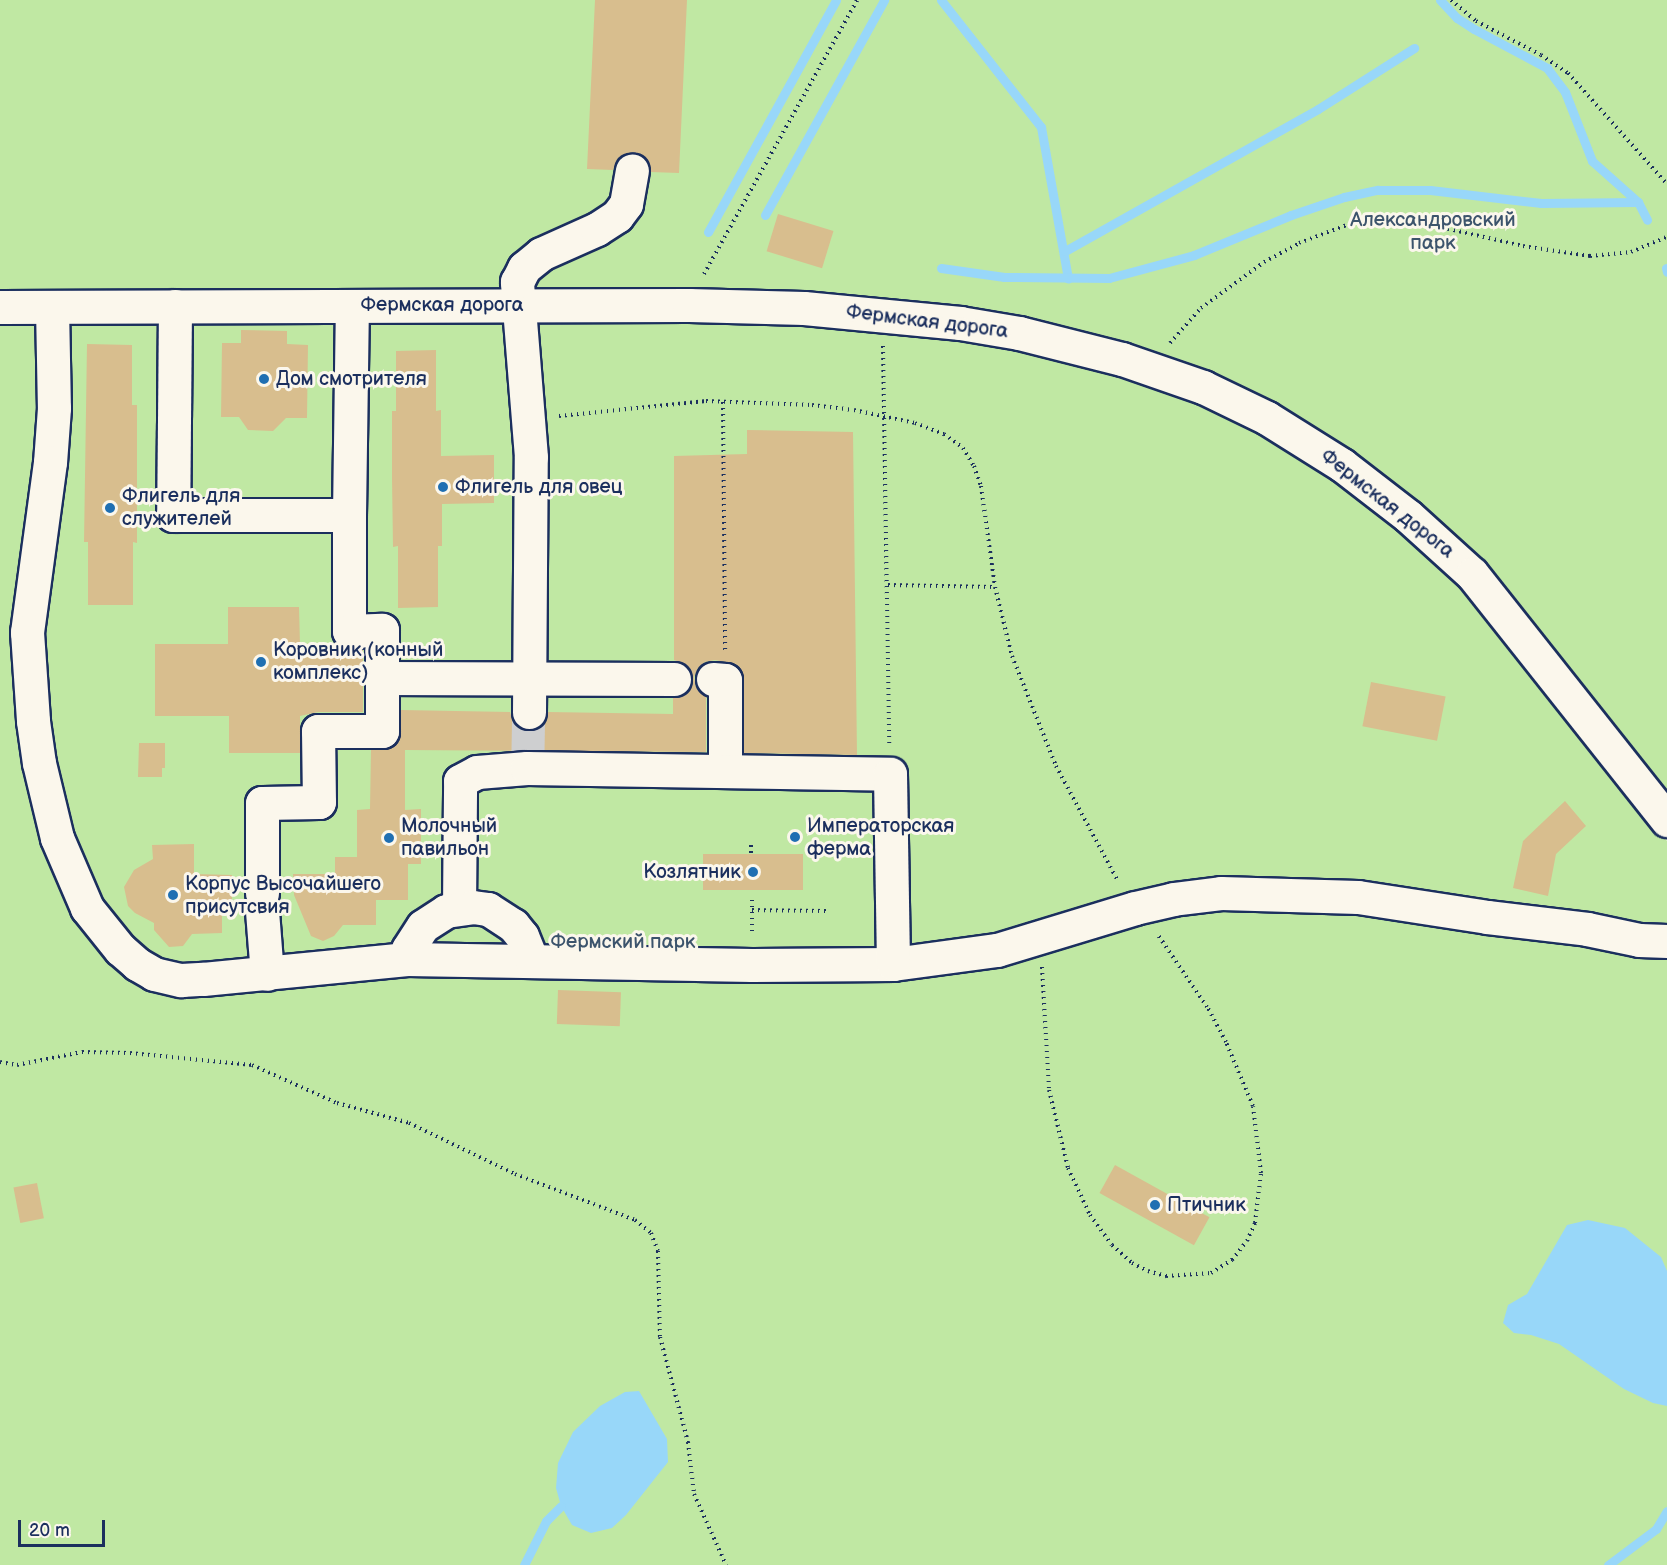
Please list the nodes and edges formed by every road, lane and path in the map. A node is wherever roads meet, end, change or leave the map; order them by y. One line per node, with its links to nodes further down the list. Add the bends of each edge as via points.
1 (857, 0): 7 (path)
2 (1451, 0): 4 (path, via 1484,26 1568,73)
3 (632, 171): 6 (street, via 626,204 617,216 541,254 524,268 517,282)
4 (1667, 184)
5 (1667, 237): 13 (path, via 1631,252 1590,256 1523,246 1401,218 1360,220 1299,243 1264,262 1201,308)
6 (519, 305): 7 (street, Фермская дорога); 9 (street, Фермская дорога); 16 (street)
7 (689, 305): 12 (street, Фермская дорога)
8 (176, 306): 9 (street, Фермская дорога); 11 (street, Фермская дорога); 17 (street, via 173,515)
9 (352, 306): 17 (street)
10 (0, 307): 11 (street, Фермская дорога)
11 (52, 307): 41 (street, via 52,430 27,632 33,722 57,838 87,908 137,964 160,976 181,980)
12 (883, 314): 13 (street, Фермская дорога, via 1019,333); 15 (path)
13 (1151, 368): 27 (street, Фермская дорога, via 1203,387 1286,429 1350,471 1439,542 1472,574)
14 (723, 402): 15 (path, via 812,405); 16 (path, via 653,405); 23 (path)
15 (884, 415): 18 (path); 19 (path, via 944,434 963,448 981,486)
16 (529, 420): 20 (street)
17 (349, 515): 21 (street, via 349,631 382,630)
18 (888, 585): 19 (path); 26 (path)
19 (995, 587): 32 (path, via 1012,656 1033,712 1083,819)
20 (529, 677): 21 (street); 22 (street); 24 (street)
21 (382, 678): 41 (street, via 382,731 318,731 318,802 262,803)
22 (674, 679)
23 (719, 680): 25 (street)
24 (529, 712)
25 (725, 771): 26 (street); 31 (street, via 528,760 477,772 460,781)
26 (890, 774): 40 (street)
27 (1667, 820)
28 (751, 845): 29 (path)
29 (751, 854)
30 (752, 900): 33 (path)
31 (459, 908): 38 (street, via 446,911 423,926); 39 (street, via 488,909 501,916 522,936)
32 (1135, 908): 36 (street); 36 (path, via 1207,1007 1253,1106 1261,1173 1255,1223 1232,1260 1211,1273 1166,1276 1148,1271 1112,1245 1090,1215 1068,1168 1049,1090); 37 (street, via 1221,893 1347,896)
33 (752, 910): 34 (path); 35 (path)
34 (826, 911)
35 (752, 931)
36 (1040, 938): 40 (street, via 955,957)
37 (1667, 941)
38 (406, 959): 39 (street); 41 (street)
39 (532, 961): 40 (street)
40 (893, 964)
41 (267, 974)
42 (0, 1062): 43 (path, via 17,1065 82,1052 252,1065 337,1102 409,1123 515,1174 635,1220 651,1233 658,1251 660,1337 688,1442 694,1494)
43 (726, 1565)

